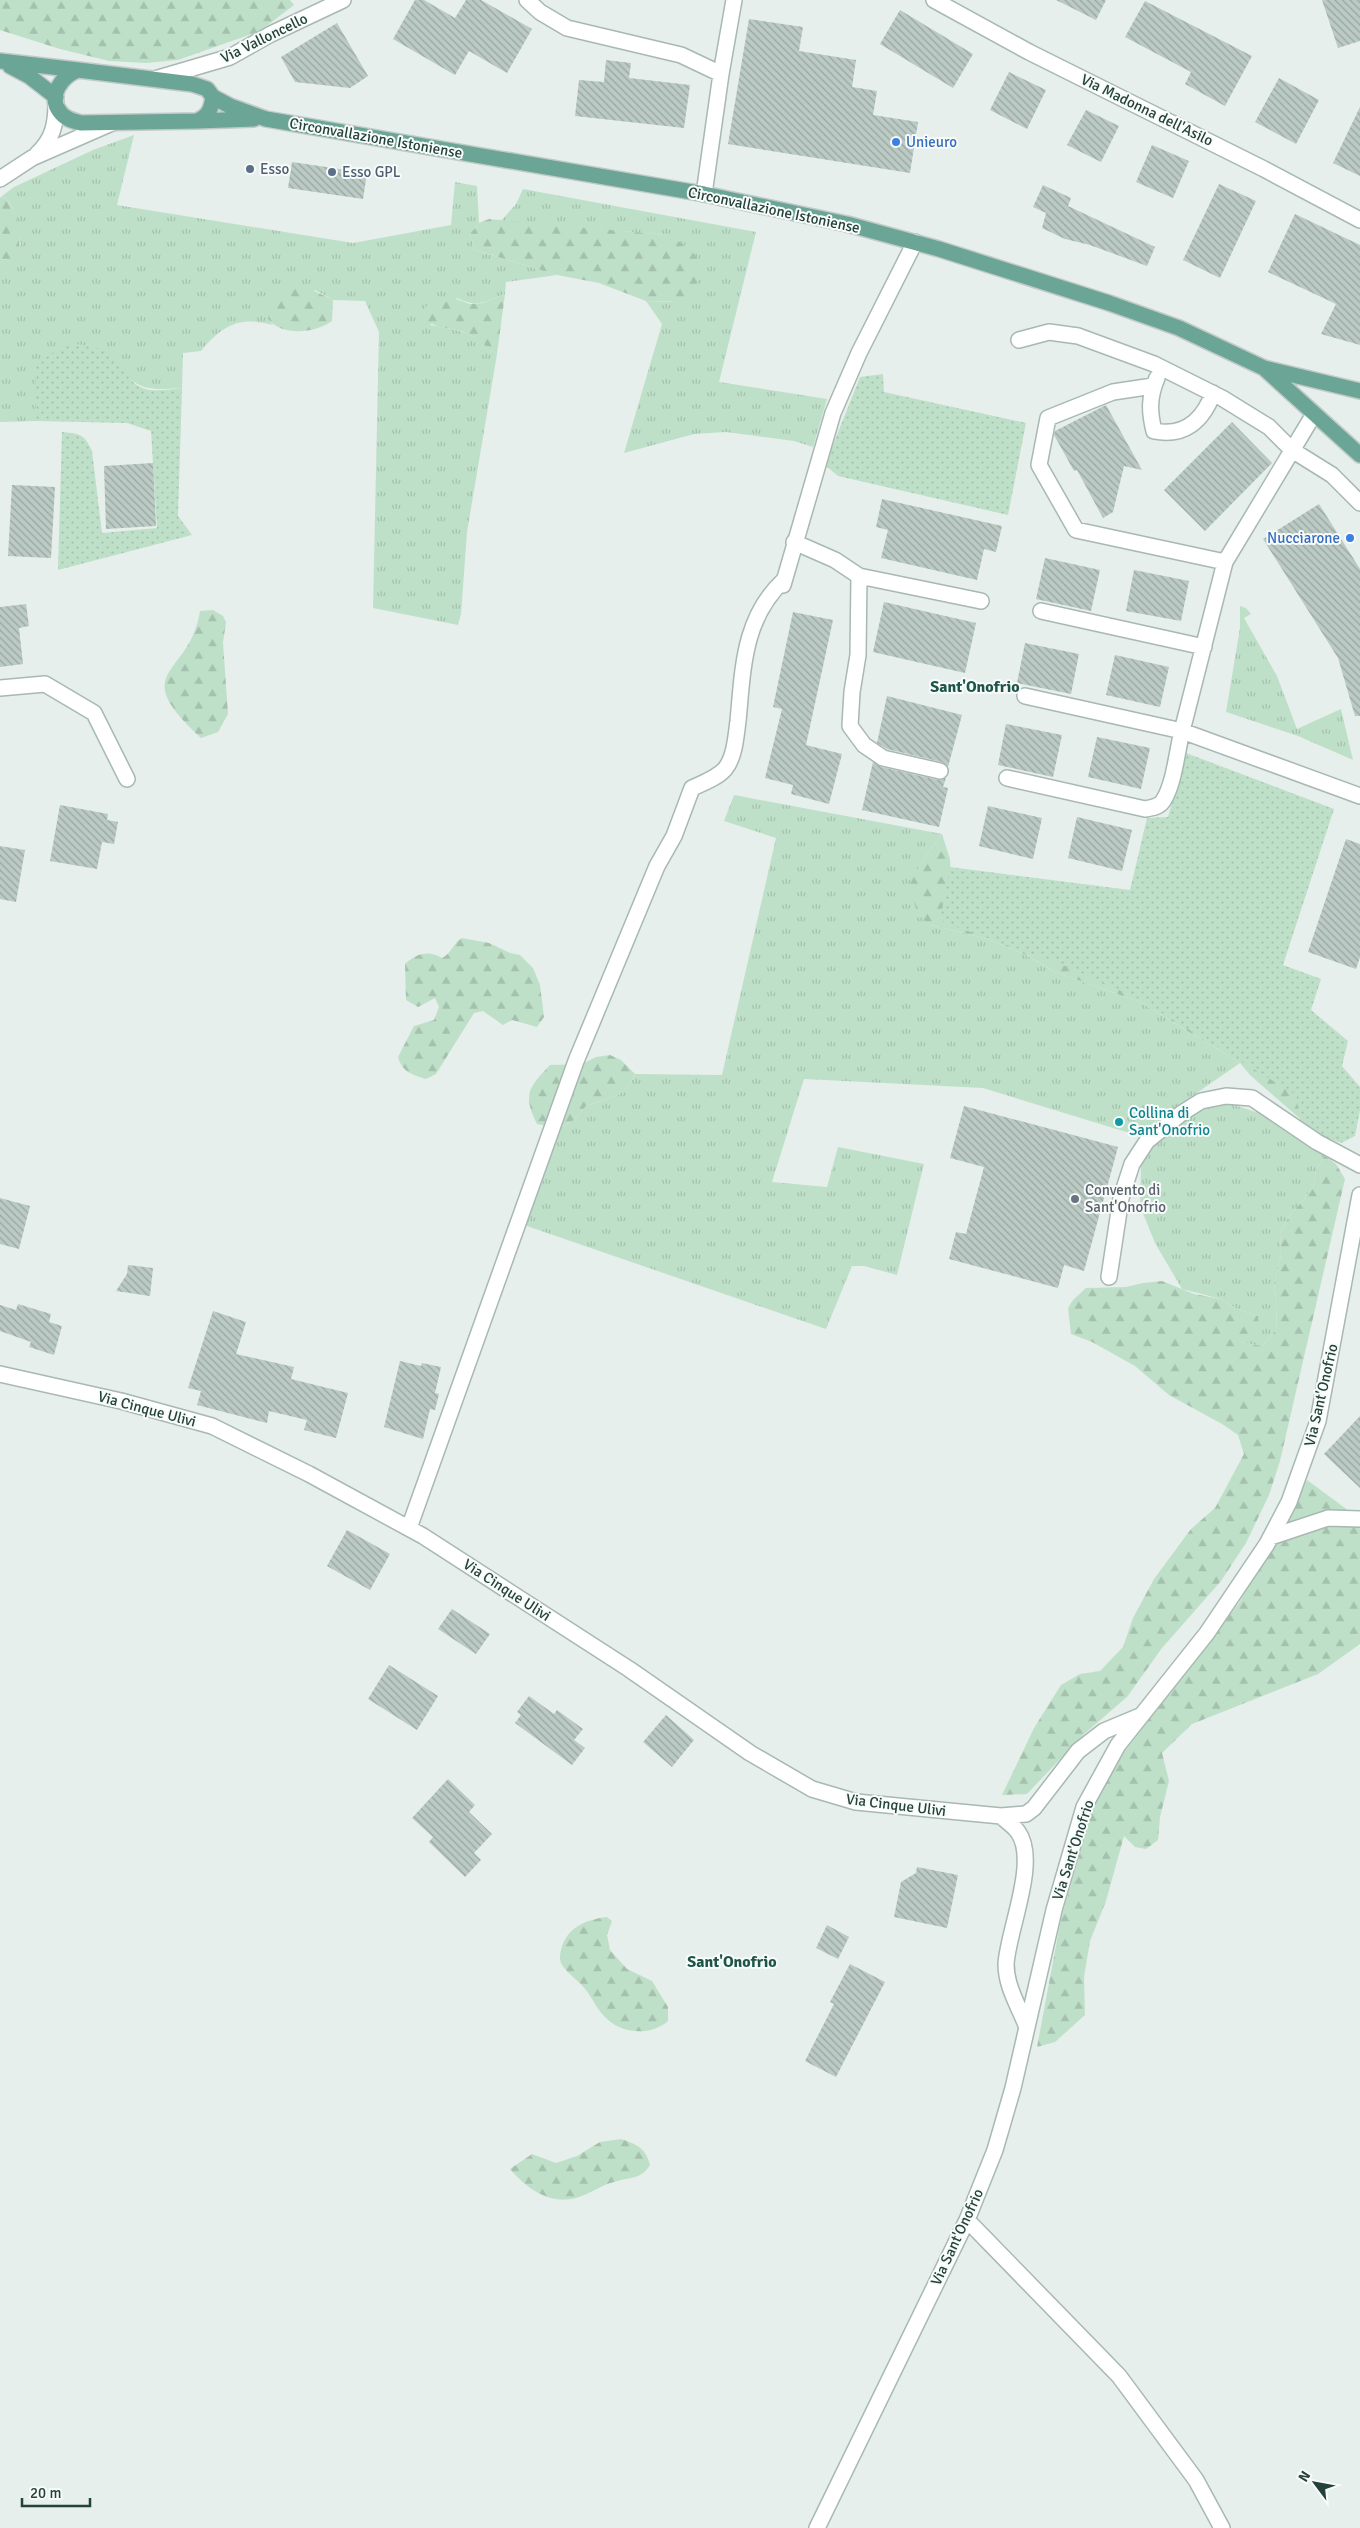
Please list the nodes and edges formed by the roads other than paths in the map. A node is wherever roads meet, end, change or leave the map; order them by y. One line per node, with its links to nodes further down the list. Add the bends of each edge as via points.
1 (343, 0): 8 (street, Via Valloncello, via 230,57)
2 (527, 0): 7 (street, via 567,28 681,54)
3 (734, 0): 7 (street)
4 (934, 0): 17 (street, Via Madonna dell'Asilo, via 1029,52 1264,168)
5 (0, 62): 6 (main road, Circonvallazione Istoniense); 10 (main road, Circonvallazione Istoniense, via 28,76)
6 (78, 70): 8 (main road, Circonvallazione Istoniense); 10 (main road, via 68,74 60,83)
7 (721, 74): 16 (street)
8 (155, 79): 9 (main road, Circonvallazione Istoniense, via 192,84 207,90)
9 (213, 97): 11 (main road, Circonvallazione Istoniense); 12 (main road, via 206,117)
10 (56, 100): 13 (main road, Circonvallazione Istoniense, via 59,112 67,119 81,123); 14 (street, via 53,131 47,144)
11 (266, 119): 12 (main road, Circonvallazione Istoniense); 16 (main road, Circonvallazione Istoniense)
12 (197, 121): 13 (main road, Circonvallazione Istoniense)
13 (114, 123): 14 (street)
14 (32, 158): 15 (street)
15 (0, 179)
16 (704, 194): 18 (main road, Circonvallazione Istoniense)
17 (1360, 220)
18 (915, 242): 21 (main road, Circonvallazione Istoniense, via 1179,328); 29 (street, via 833,414)
19 (1019, 340): 20 (street, via 1049,332 1078,336)
20 (1161, 367): 22 (street); 24 (street)
21 (1264, 368): 23 (main road, Circonvallazione Istoniense); 25 (main road, Circonvallazione Istoniense)
22 (1154, 386): 24 (street, via 1149,412 1154,431 1168,434 1194,424 1208,406); 30 (street, via 1113,392 1048,418 1039,465 1076,530)
23 (1358, 390)
24 (1213, 393): 26 (street, via 1269,427)
25 (1314, 414): 26 (street); 27 (main road, Circonvallazione Istoniense)
26 (1292, 450): 28 (street, via 1332,475); 30 (street)
27 (1360, 455)
28 (1360, 503)
29 (794, 542): 31 (street, via 835,560); 47 (street, via 784,582 772,591 752,625 744,657 735,743 726,768 692,788 576,1061)
30 (1225, 562): 34 (street)
31 (859, 576): 32 (street); 38 (street, via 858,655 850,726 864,745 883,758)
32 (981, 601)
33 (1041, 611): 34 (street)
34 (1204, 647): 37 (street)
35 (0, 688): 40 (street, via 46,684 94,714)
36 (1025, 696): 37 (street)
37 (1182, 732): 39 (street, via 1163,802 1155,808 1145,809); 41 (street)
38 (940, 771)
39 (1007, 778)
40 (127, 779)
41 (1360, 796)
42 (1360, 1165): 44 (street, via 1317,1142 1252,1098 1226,1096 1202,1101 1182,1113 1139,1150 1121,1198)
43 (1360, 1195): 48 (street, Via Sant'Onofrio, via 1318,1421 1289,1502)
44 (1109, 1277)
45 (0, 1374): 47 (street, Via Cinque Ulivi, via 212,1426)
46 (1360, 1519): 48 (street, via 1328,1518)
47 (408, 1528): 50 (street, Via Cinque Ulivi, via 629,1669 750,1753 812,1789 856,1802)
48 (1271, 1537): 49 (street, Via Sant'Onofrio, via 1207,1633)
49 (1141, 1716): 50 (street, Via Cinque Ulivi, via 1104,1731 1078,1751 1026,1814); 51 (street, Via Sant'Onofrio, via 1118,1745 1084,1806)
50 (1001, 1816): 51 (street, via 1018,1832 1024,1846 1024,1879 1006,1963 1007,1984)
51 (1026, 2025): 52 (street, Via Sant'Onofrio, via 1005,2118)
52 (966, 2220): 53 (street, Via Sant'Onofrio); 54 (street, via 1119,2376 1196,2480)
53 (817, 2528)
54 (1222, 2528)

